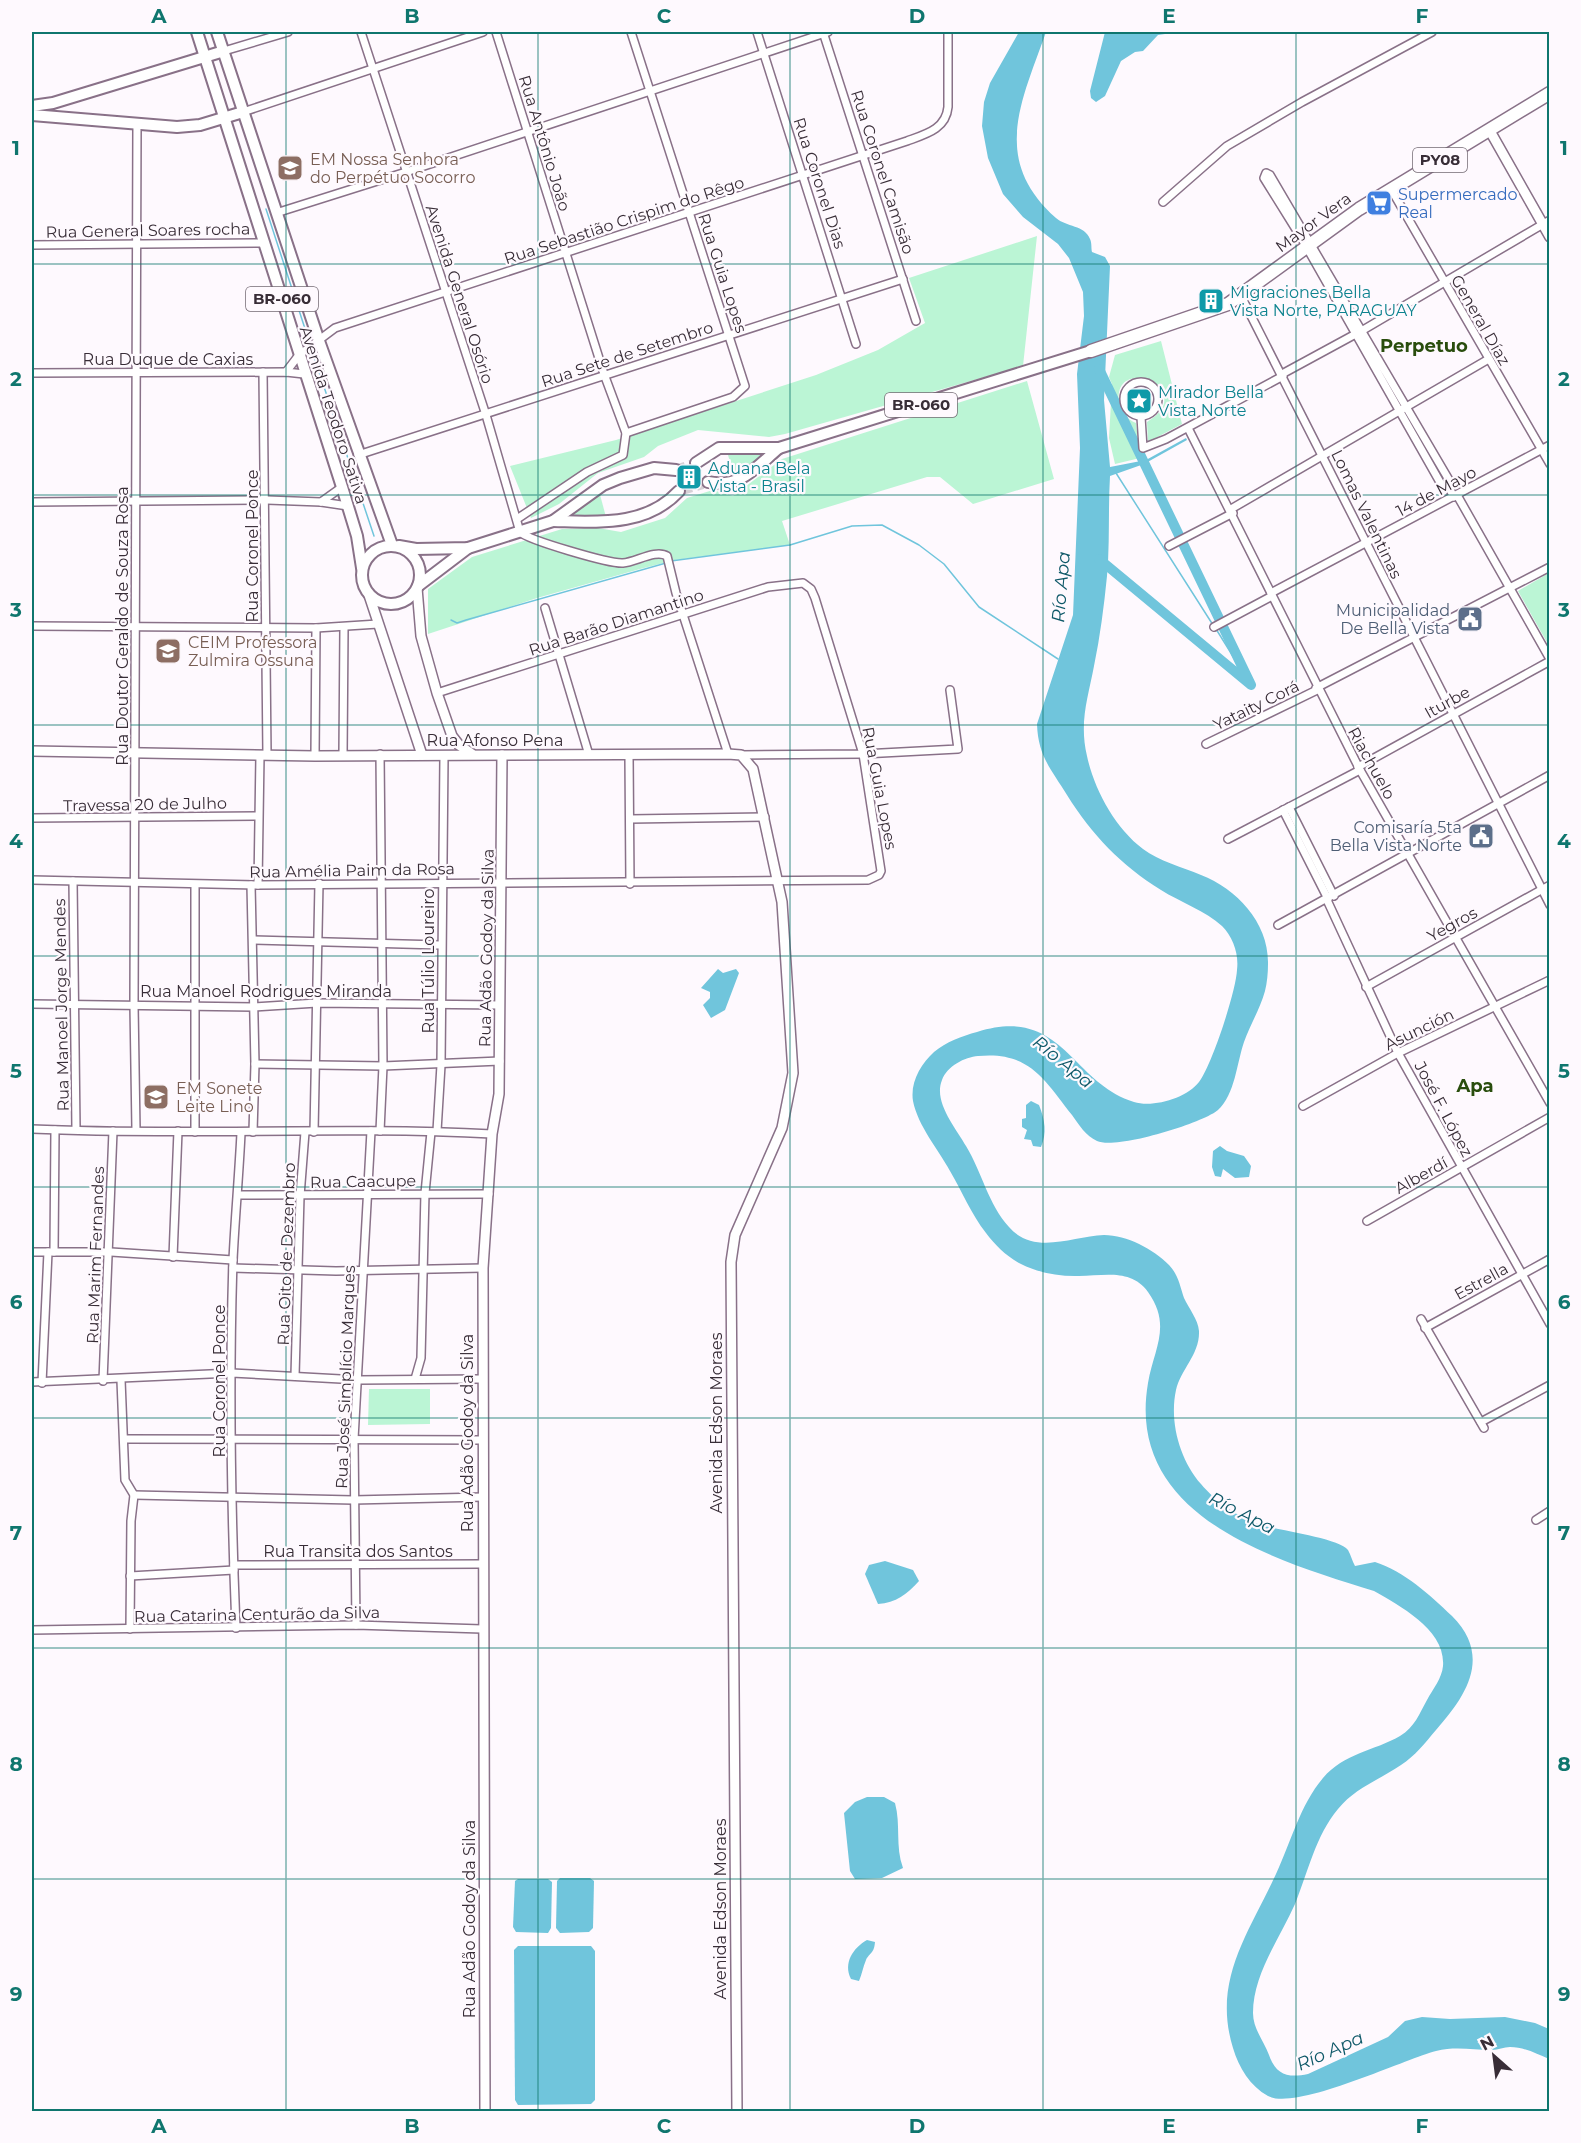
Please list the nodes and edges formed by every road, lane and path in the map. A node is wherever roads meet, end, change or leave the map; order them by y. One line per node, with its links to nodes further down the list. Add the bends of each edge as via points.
1 (197, 32): 14 (main road, Avenida Teodoro Sativa / BR-060)
2 (217, 32): 12 (main road, Avenida Teodoro Sativa / BR-060)
3 (288, 32): 12 (street)
4 (361, 32): 15 (street, Avenida General Osório)
5 (483, 32): 15 (street)
6 (495, 32): 23 (street, Rua Antônio João)
7 (631, 32): 16 (street, Rua Guia Lopes)
8 (757, 32): 13 (street, Rua Coronel Dias)
9 (825, 32): 13 (street); 25 (street, Rua Coronel Camisão)
10 (948, 32): 25 (street, Rua Sebastião Crispim do Rêgo, via 947,116 939,127)
11 (1432, 32): 29 (street, via 1227,146)
12 (224, 51): 14 (main road); 19 (main road, Avenida Teodoro Sativa / BR-060)
13 (764, 52): 16 (street); 27 (street, Rua Coronel Dias)
14 (205, 58): 18 (main road); 21 (main road, Avenida Teodoro Sativa / BR-060)
15 (374, 68): 19 (street); 26 (street, Avenida General Osório)
16 (650, 90): 23 (street); 31 (street, Rua Guia Lopes)
17 (1550, 93): 24 (highway, Mayor Vera / PY08)
18 (32, 106)
19 (243, 112): 21 (main road); 30 (main road, Avenida Teodoro Sativa / BR-060)
20 (32, 115): 22 (main road)
21 (223, 119): 22 (main road, via 183,127); 35 (main road, Avenida Teodoro Sativa / BR-060)
22 (137, 123): 34 (street, Rua Doutor Geraldo de Souza Rosa)
23 (528, 131): 26 (street); 38 (street, Rua Antônio João)
24 (1490, 131): 28 (highway, Mayor Vera / PY08); 32 (street)
25 (864, 154): 27 (street, Rua Sebastião Crispim do Rêgo); 39 (street, Rua Coronel Camisão)
26 (406, 172): 30 (street); 41 (street, Avenida General Osório)
27 (803, 175): 31 (street, Rua Sebastião Crispim do Rêgo); 43 (street, Rua Coronel Dias)
28 (1391, 189): 37 (highway, Mayor Vera / PY08); 40 (street, General Díaz)
29 (1162, 202)
30 (276, 213): 47 (main road, Avenida Teodoro Sativa / BR-060)
31 (689, 214): 38 (street, Rua Sebastião Crispim do Rêgo); 46 (street, Rua Guia Lopes)
32 (1546, 222): 33 (street); 40 (street)
33 (1550, 237)
34 (137, 243): 35 (street, Rua General Soares rocha); 36 (street, Rua General Soares rocha); 55 (street, Rua Doutor Geraldo de Souza Rosa)
35 (265, 243): 50 (main road, Avenida Teodoro Sativa / BR-060)
36 (32, 245)
37 (1310, 245): 37 (street, via 1270,175 1264,174 1264,178); 42 (highway, Mayor Vera / PY08); 45 (street)
38 (566, 255): 41 (street, Rua Sebastião Crispim do Rêgo); 57 (street, Rua Antônio João)
39 (903, 279): 43 (street, Rua Sete de Setembro); 44 (street, Rua Coronel Camisão)
40 (1443, 281): 45 (street); 51 (street, General Díaz)
41 (445, 293): 47 (street, Rua Sebastião Crispim do Rêgo, via 335,328); 60 (street, Avenida General Osório)
42 (1241, 296): 49 (highway, Mayor Vera / PY08, via 1204,314); 58 (street, Lomas Valentinas)
43 (842, 299): 46 (street, Rua Sete de Setembro); 48 (street, Rua Coronel Dias)
44 (916, 321)
45 (1359, 332): 58 (street); 59 (street)
46 (729, 335): 57 (street, Rua Sete de Setembro); 63 (street, Rua Guia Lopes, via 745,386 734,397)
47 (319, 341): 50 (street, Rua Sebastião Crispim do Rêgo); 67 (main road, Avenida Teodoro Sativa / BR-060)
48 (856, 344)
49 (1091, 351): 65 (main road, BR-060)
50 (299, 355): 53 (street, Rua Sebastião Crispim do Rêgo); 56 (main road, Avenida Teodoro Sativa / BR-060)
51 (1487, 360): 59 (street); 66 (street, General Díaz)
52 (264, 372): 53 (street, Rua Duque de Caxias); 55 (street, Rua Duque de Caxias); 72 (street, Rua Coronel Ponce)
53 (286, 372): 56 (street, Rua Duque de Caxias)
54 (32, 373): 55 (street, Rua Duque de Caxias)
55 (137, 373): 73 (street, Rua Doutor Geraldo de Souza Rosa)
56 (304, 374): 70 (main road, Avenida Teodoro Sativa / BR-060)
57 (604, 375): 60 (street, Rua Sete de Setembro); 63 (street, Rua Antônio João)
58 (1282, 375): 62 (street); 68 (street, Lomas Valentinas)
59 (1403, 409): 68 (street); 71 (street, via 1442,484)
60 (486, 414): 67 (street, Rua Sete de Setembro); 78 (street, Avenida General Osório)
61 (1142, 417): 61 (street, via 1152,413 1158,397 1153,387 1142,382 1131,385 1123,399 1131,414); 62 (street, via 1143,448)
62 (1191, 432): 77 (street, Riachuelo)
63 (626, 433): 78 (street, via 623,455 587,472)
64 (1550, 445): 66 (street, 14 de Mayo)
65 (779, 448): 65 (main road, BR-060, via 738,481 722,485 706,483 699,462 719,448)
66 (1541, 449): 69 (street, General Díaz); 71 (street, 14 de Mayo)
67 (358, 455): 82 (main road, Avenida Teodoro Sativa / BR-060)
68 (1323, 455): 77 (street); 81 (street, Lomas Valentinas)
69 (1550, 464)
70 (342, 487): 75 (street); 76 (main road, Avenida Teodoro Sativa / BR-060)
71 (1455, 496): 81 (street, 14 de Mayo); 89 (street)
72 (267, 500): 73 (street); 75 (street); 97 (street, Rua Coronel Ponce)
73 (136, 501): 74 (street); 96 (street, Rua Doutor Geraldo de Souza Rosa)
74 (32, 502)
75 (321, 502): 76 (street)
76 (348, 506): 86 (main road, Avenida Teodoro Sativa / BR-060)
77 (1232, 511): 83 (street); 91 (street, Riachuelo)
78 (517, 519): 80 (street, Avenida General Osório)
79 (553, 521): 79 (main road, via 615,523 662,508 681,490 674,470 646,469 603,485); 80 (main road)
80 (520, 532): 84 (main road); 93 (street, via 546,544 614,562 636,561 659,553 670,562)
81 (1366, 543): 91 (street, 14 de Mayo); 101 (street, Lomas Valentinas)
82 (396, 546): 84 (main road); 86 (main road, via 376,549); 88 (main road, BR-060, via 417,562)
83 (1168, 546)
84 (468, 548): 88 (main road)
85 (1550, 567): 89 (street, Yataity Corá)
86 (362, 568): 90 (main road, BR-060, via 362,582)
87 (803, 583): 93 (street, Rua Barão Diamantino, via 768,587); 114 (street, Rua Guia Lopes, via 815,598)
88 (417, 587): 90 (main road, via 406,600 391,604); 106 (street, via 421,636)
89 (1509, 589): 101 (street, Yataity Corá); 103 (street)
90 (369, 595): 94 (street)
91 (1271, 595): 99 (street, 14 de Mayo); 104 (street, Riachuelo)
92 (545, 608): 102 (street)
93 (683, 615): 102 (street, Rua Barão Diamantino); 112 (street)
94 (378, 624): 98 (street); 117 (street)
95 (32, 626): 96 (street)
96 (136, 627): 97 (street); 110 (street, Rua Doutor Geraldo de Souza Rosa)
97 (266, 627): 100 (street); 115 (street, Rua Coronel Ponce)
98 (344, 627): 100 (street); 116 (street)
99 (1214, 627)
100 (316, 628): 122 (street)
101 (1414, 637): 104 (street, Yataity Corá); 107 (street, Lomas Valentinas)
102 (559, 654): 106 (street, Rua Barão Diamantino); 120 (street)
103 (1550, 660): 107 (street, Iturbe)
104 (1317, 689): 108 (street, Yataity Corá); 124 (street, Riachuelo)
105 (950, 690): 114 (street, Rua Afonso Pena, via 958,749)
106 (437, 693): 118 (street, via 452,736)
107 (1453, 715): 124 (street, Iturbe); 126 (street, Lomas Valentinas)
108 (1206, 744)
109 (32, 751): 110 (street, Rua Afonso Pena)
110 (136, 752): 115 (street, Rua Afonso Pena); 131 (street, Rua Doutor Geraldo de Souza Rosa)
111 (380, 754): 116 (street, Rua Afonso Pena); 117 (street, Rua Afonso Pena); 142 (street)
112 (728, 754): 113 (street, Rua Afonso Pena); 121 (street, Rua Afonso Pena)
113 (741, 754): 114 (street, Rua Afonso Pena); 129 (street, Avenida Edson Moraes, via 753,769)
114 (863, 754): 135 (street, Rua Guia Lopes)
115 (264, 755): 122 (street, Rua Afonso Pena); 128 (street, Rua Coronel Ponce)
116 (343, 755): 122 (street, Rua Afonso Pena)
117 (422, 755): 123 (street, Rua Afonso Pena)
118 (474, 755): 119 (street, Rua Afonso Pena); 123 (street, Rua Afonso Pena)
119 (502, 755): 120 (street, Rua Afonso Pena); 138 (street, Rua Adão Godoy da Silva)
120 (589, 755): 121 (street, Rua Afonso Pena)
121 (630, 755): 132 (street)
122 (315, 756)
123 (444, 756): 143 (street, Rua Túlio Loureiro)
124 (1359, 769): 127 (street, Iturbe); 134 (street, Riachuelo)
125 (1550, 775): 126 (street)
126 (1497, 803): 134 (street); 148 (street, Lomas Valentinas)
127 (1286, 808): 133 (street, Iturbe); 149 (street, José F. López)
128 (258, 816): 131 (street, Travessa 20 de Julho); 146 (street, Rua Coronel Ponce)
129 (765, 817): 132 (street); 140 (street, Avenida Edson Moraes)
130 (32, 818): 131 (street, Travessa 20 de Julho)
131 (135, 818): 139 (street, Rua Doutor Geraldo de Souza Rosa)
132 (630, 819): 144 (street)
133 (1228, 839)
134 (1407, 854): 149 (street); 152 (street, Riachuelo)
135 (882, 866): 140 (street, Rua Amélia Paim da Rosa, via 879,875 868,880)
136 (32, 880): 137 (street, Rua Amélia Paim da Rosa)
137 (73, 881): 139 (street, Rua Amélia Paim da Rosa); 162 (street, Rua Manoel Jorge Mendes)
138 (503, 881): 143 (street, Rua Amélia Paim da Rosa); 144 (street, Rua Amélia Paim da Rosa); 166 (street, Rua Adão Godoy da Silva)
139 (134, 882): 145 (street, Rua Amélia Paim da Rosa); 163 (street, Rua Doutor Geraldo de Souza Rosa)
140 (780, 882): 144 (street, Rua Amélia Paim da Rosa); 244 (street, Avenida Edson Moraes, via 792,1041 790,1098 775,1146 735,1234 730,1262)
141 (319, 883): 142 (street, Rua Amélia Paim da Rosa); 146 (street, Rua Amélia Paim da Rosa); 154 (street)
142 (382, 884): 143 (street, Rua Amélia Paim da Rosa); 155 (street)
143 (442, 884): 156 (street, Rua Túlio Loureiro)
144 (630, 884)
145 (195, 885): 146 (street, Rua Amélia Paim da Rosa); 164 (street)
146 (255, 885): 153 (street, Rua Coronel Ponce)
147 (1550, 885): 148 (street, Yegros)
148 (1541, 890): 150 (street, Lomas Valentinas); 152 (street, Yegros)
149 (1330, 898): 151 (street); 158 (street, José F. López)
150 (1550, 905)
151 (1278, 925)
152 (1454, 938): 158 (street, Yegros); 168 (street, Riachuelo)
153 (254, 940): 154 (street); 167 (street, Rua Coronel Ponce)
154 (318, 943): 155 (street); 159 (street)
155 (382, 944): 156 (street); 161 (street)
156 (440, 945): 165 (street, Rua Túlio Loureiro)
157 (1550, 980): 168 (street, Asunción)
158 (1366, 987): 169 (street, José F. López)
159 (316, 1003): 161 (street, Rua Manoel Rodrigues Miranda); 167 (street, Rua Manoel Rodrigues Miranda); 172 (street)
160 (32, 1004): 162 (street, Rua Manoel Rodrigues Miranda)
161 (382, 1004): 165 (street, Rua Manoel Rodrigues Miranda); 174 (street)
162 (75, 1005): 163 (street, Rua Manoel Rodrigues Miranda); 179 (street, Rua Manoel Jorge Mendes)
163 (134, 1005): 164 (street, Rua Manoel Rodrigues Miranda); 181 (street, Rua Doutor Geraldo de Souza Rosa)
164 (195, 1005): 167 (street, Rua Manoel Rodrigues Miranda); 186 (street)
165 (440, 1005): 166 (street, Rua Manoel Rodrigues Miranda); 173 (street, Rua Túlio Loureiro)
166 (500, 1005): 170 (street, Rua Adão Godoy da Silva)
167 (253, 1007): 171 (street, Rua Coronel Ponce)
168 (1494, 1008): 169 (street, Asunción); 175 (street, Riachuelo)
169 (1398, 1053): 176 (street, Asunción); 193 (street, José F. López)
170 (500, 1061): 173 (street); 192 (street, Rua Adão Godoy da Silva, via 500,1094)
171 (255, 1064): 172 (street); 187 (street, Rua Coronel Ponce)
172 (314, 1065): 174 (street); 189 (street)
173 (441, 1065): 174 (street); 190 (street, Rua Túlio Loureiro)
174 (383, 1066): 185 (street)
175 (1550, 1103)
176 (1303, 1106)
177 (1550, 1117): 193 (street, Alberdí)
178 (32, 1129): 180 (street)
179 (76, 1129): 180 (street); 182 (street)
180 (55, 1130): 201 (street)
181 (136, 1130): 182 (street); 183 (street)
182 (113, 1131): 202 (street, Rua Marim Fernandes)
183 (178, 1131): 186 (street); 203 (street)
184 (370, 1131): 185 (street); 189 (street); 194 (street, Rua José Simplício Marques)
185 (380, 1131): 190 (street)
186 (195, 1132): 191 (street)
187 (253, 1132): 188 (street); 191 (street)
188 (305, 1132): 189 (street); 198 (street, Rua Oito de Dezembro)
189 (314, 1132)
190 (434, 1132): 192 (street); 195 (street, Rua Túlio Loureiro)
191 (241, 1133): 197 (street, Rua Coronel Ponce)
192 (492, 1134): 196 (street, Rua Adão Godoy da Silva)
193 (1461, 1168): 199 (street, Alberdí); 210 (street, José F. López)
194 (366, 1194): 195 (street, Rua Caacupe); 198 (street, Rua Caacupe); 209 (street, Rua José Simplício Marques)
195 (424, 1194): 196 (street, Rua Caacupe); 206 (street, Rua Túlio Loureiro)
196 (489, 1194): 207 (street, Rua Adão Godoy da Silva)
197 (238, 1195): 198 (street, Rua Caacupe); 205 (street, Rua Coronel Ponce)
198 (300, 1196): 208 (street, Rua Oito de Dezembro)
199 (1367, 1221)
200 (32, 1252): 201 (street)
201 (51, 1252): 202 (street); 222 (street)
202 (111, 1252): 203 (street); 220 (street, Rua Marim Fernandes)
203 (173, 1257): 205 (street)
204 (1550, 1259): 210 (street, Estrella)
205 (233, 1264): 208 (street); 214 (street, Rua Coronel Ponce)
206 (423, 1268): 207 (street); 209 (street); 216 (street, via 421,1358)
207 (483, 1268): 217 (street, Rua Adão Godoy da Silva)
208 (299, 1270): 209 (street); 215 (street, Rua Oito de Dezembro)
209 (363, 1270): 219 (street, Rua José Simplício Marques)
210 (1521, 1274): 212 (street, José F. López); 213 (street, Estrella)
211 (1420, 1319): 213 (street)
212 (1550, 1324)
213 (1425, 1328): 223 (street, via 1483,1425)
214 (232, 1373): 215 (street); 218 (street); 224 (street, Rua Coronel Ponce)
215 (295, 1376): 219 (street)
216 (415, 1379): 217 (street); 219 (street)
217 (482, 1379): 227 (street, Rua Adão Godoy da Silva)
218 (121, 1380): 220 (street); 225 (street)
219 (359, 1380): 226 (street, Rua José Simplício Marques)
220 (103, 1381): 222 (street)
221 (32, 1382): 222 (street)
222 (42, 1383)
223 (1550, 1385)
224 (232, 1437): 225 (street); 226 (street); 229 (street, Rua Coronel Ponce)
225 (125, 1439): 228 (street, via 125,1480)
226 (354, 1439): 227 (street); 231 (street, Rua José Simplício Marques)
227 (483, 1440): 230 (street, Rua Adão Godoy da Silva)
228 (134, 1495): 229 (street); 237 (street)
229 (233, 1496): 231 (street); 236 (street, Rua Coronel Ponce)
230 (483, 1497): 231 (street); 235 (street, Rua Adão Godoy da Silva)
231 (353, 1500): 234 (street, Rua José Simplício Marques)
232 (1550, 1511): 233 (street)
233 (1536, 1520)
234 (354, 1564): 235 (street, Rua Transita dos Santos); 236 (street, Rua Transita dos Santos); 238 (street, Rua José Simplício Marques)
235 (482, 1564): 241 (street, Rua Adão Godoy da Silva)
236 (234, 1567): 237 (street, Rua Transita dos Santos); 239 (street, Rua Coronel Ponce)
237 (130, 1576): 240 (street)
238 (356, 1625): 239 (street, Rua Catarina Centurão da Silva); 241 (street, Rua Catarina Centurão da Silva)
239 (236, 1628): 240 (street, Rua Catarina Centurão da Silva)
240 (130, 1629): 242 (street, Rua Catarina Centurão da Silva)
241 (482, 1629): 243 (street, Rua Adão Godoy da Silva)
242 (32, 1630)
243 (485, 2112)
244 (737, 2112)

